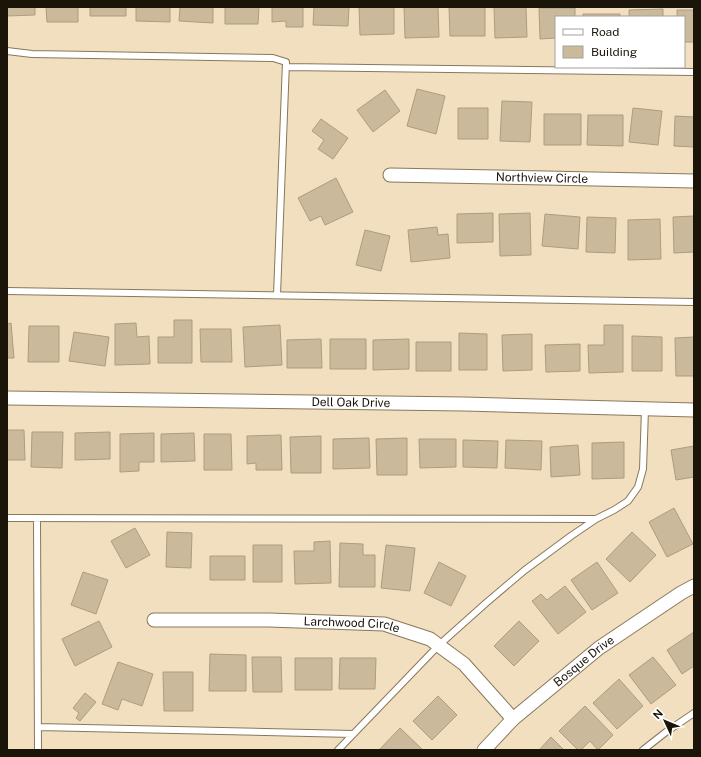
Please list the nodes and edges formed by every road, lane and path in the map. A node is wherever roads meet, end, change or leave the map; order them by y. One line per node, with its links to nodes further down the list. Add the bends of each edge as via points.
1 (7, 52): 2 (lane, via 274,58 286,62)
2 (286, 66): 3 (lane); 7 (lane)
3 (694, 72)
4 (390, 174): 5 (street, Northview Circle)
5 (694, 181)
6 (7, 291): 7 (lane)
7 (278, 295): 8 (lane)
8 (694, 302)
9 (7, 398): 10 (street, Dell Oak Drive)
10 (646, 409): 11 (street, Dell Oak Drive); 14 (lane, via 643,469 638,487 628,501)
11 (694, 410)
12 (7, 518): 13 (lane)
13 (37, 518): 14 (lane); 20 (lane)
14 (596, 519): 17 (lane, via 525,570)
15 (694, 586): 19 (street, Bosque Drive, via 600,648)
16 (154, 620): 17 (street, Larchwood Circle, via 384,624 430,639)
17 (439, 645): 19 (street, Larchwood Circle, via 464,664); 21 (lane)
18 (694, 713): 25 (lane)
19 (513, 720): 24 (street, Bosque Drive)
20 (38, 727): 21 (lane); 22 (lane)
21 (354, 734): 23 (lane)
22 (38, 750)
23 (338, 750)
24 (484, 750)
25 (643, 750)

